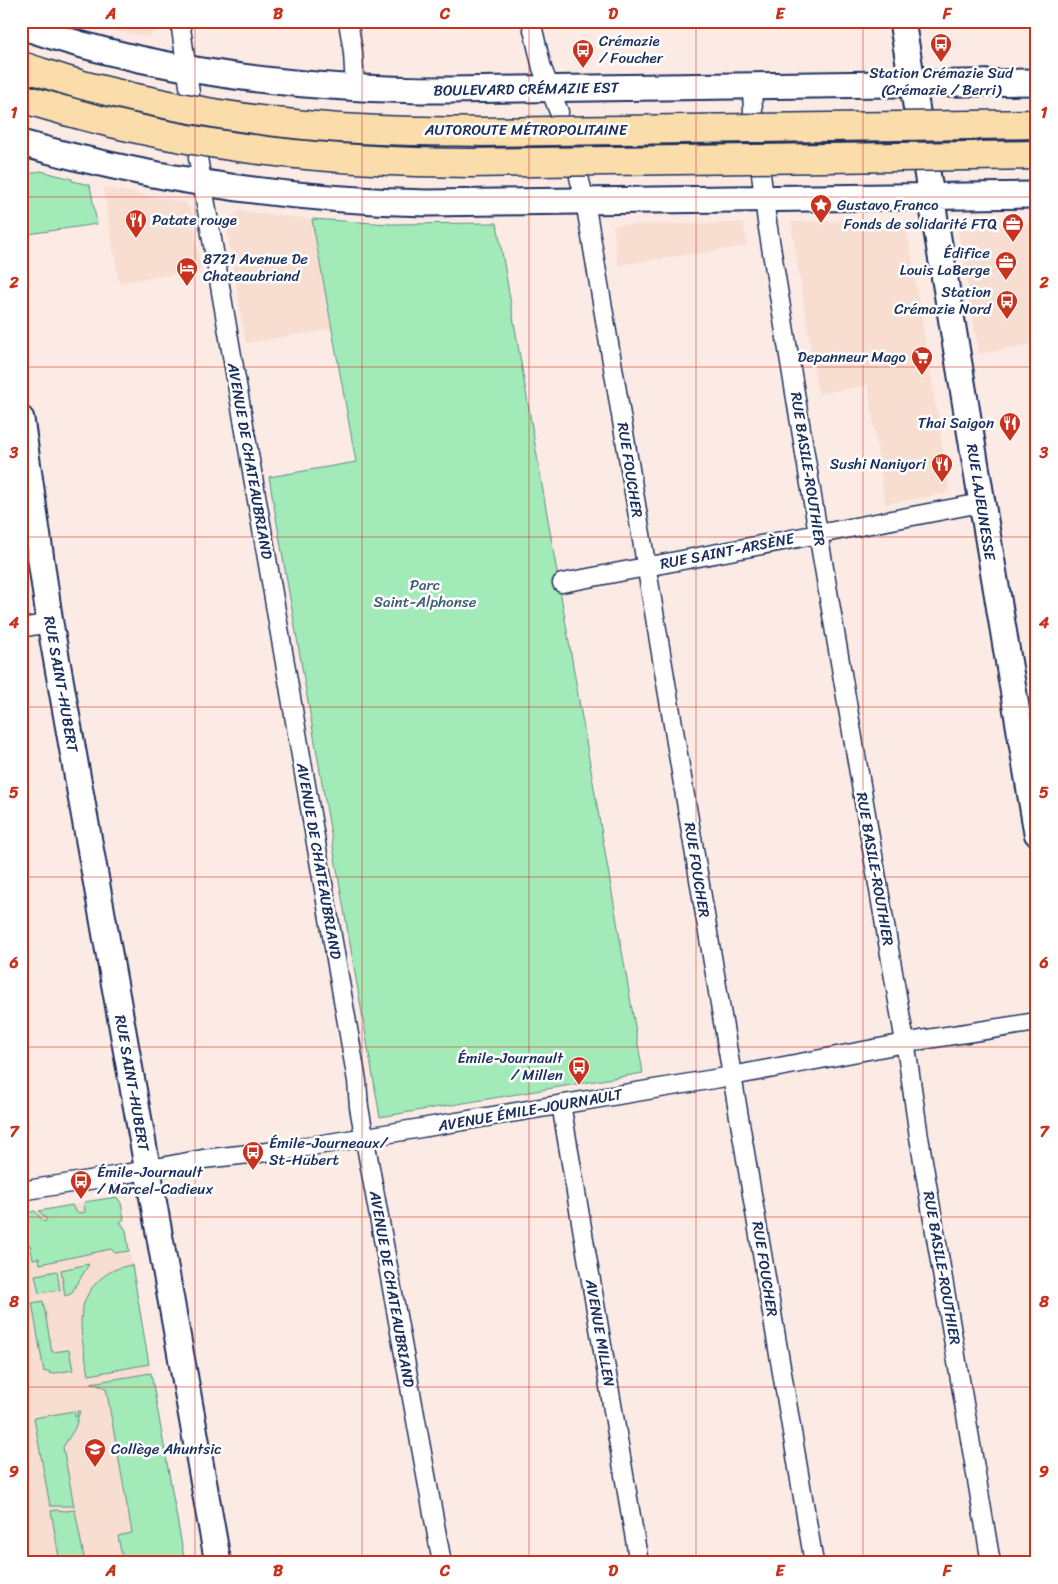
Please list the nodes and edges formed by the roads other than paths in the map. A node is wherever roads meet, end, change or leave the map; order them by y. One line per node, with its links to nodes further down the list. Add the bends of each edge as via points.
1 (180, 21): 7 (street)
2 (348, 21): 11 (street, via 354,52)
3 (532, 21): 12 (street)
4 (902, 21): 9 (main road)
5 (21, 26): 7 (main road, BOULEVARD CRÉMAZIE EST, via 101,50)
6 (21, 66): 18 (highway, AUTOROUTE MÉTROPOLITAINE, bridge, via 172,106 333,128 483,132)
7 (187, 69): 11 (main road, BOULEVARD CRÉMAZIE EST, via 253,79); 13 (street)
8 (1037, 82): 9 (main road, BOULEVARD CRÉMAZIE EST)
9 (913, 84): 10 (main road, BOULEVARD CRÉMAZIE EST); 15 (main road)
10 (752, 86): 12 (main road, BOULEVARD CRÉMAZIE EST); 17 (street)
11 (355, 88): 12 (main road, BOULEVARD CRÉMAZIE EST)
12 (550, 89): 16 (street)
13 (190, 93)
14 (21, 98): 20 (highway, AUTOROUTE MÉTROPOLITAINE, bridge, via 103,122 203,142 275,153 387,162 471,164)
15 (918, 111)
16 (559, 112)
17 (752, 113)
18 (1037, 124)
19 (26, 151): 24 (main road)
20 (1037, 155)
21 (198, 158): 24 (street, AVENUE DE CHATEAUBRIAND)
22 (927, 172): 27 (main road, RUE LAJEUNESSE)
23 (579, 177): 28 (street, RUE FOUCHER)
24 (202, 183): 28 (main road, via 292,195 374,201); 42 (street, AVENUE DE CHATEAUBRIAND)
25 (763, 186): 27 (main road); 28 (main road); 32 (street, RUE BASILE-ROUTHIER)
26 (1037, 195): 27 (main road)
27 (930, 197): 31 (main road, RUE LAJEUNESSE)
28 (585, 201): 33 (street, RUE FOUCHER)
29 (21, 419): 35 (main road, RUE SAINT-HUBERT)
30 (21, 485): 35 (main road, RUE SAINT-HUBERT)
31 (981, 503): 32 (street, RUE SAINT-ARSÈNE); 37 (main road, RUE LAJEUNESSE)
32 (818, 533): 33 (street, RUE SAINT-ARSÈNE); 39 (street, RUE BASILE-ROUTHIER)
33 (646, 566): 34 (street, RUE SAINT-ARSÈNE); 40 (street, RUE FOUCHER)
34 (562, 583)
35 (49, 613): 36 (street); 43 (main road, RUE SAINT-HUBERT)
36 (21, 628)
37 (1037, 832)
38 (1037, 1022): 39 (street, AVENUE ÉMILE-JOURNAULT)
39 (906, 1043): 40 (street, AVENUE ÉMILE-JOURNAULT); 49 (street, RUE BASILE-ROUTHIER)
40 (732, 1076): 41 (street, AVENUE ÉMILE-JOURNAULT); 48 (street, RUE FOUCHER)
41 (561, 1104): 42 (street, AVENUE ÉMILE-JOURNAULT); 47 (street, AVENUE MILLEN)
42 (365, 1138): 43 (street, AVENUE ÉMILE-JOURNAULT); 46 (street, AVENUE DE CHATEAUBRIAND)
43 (148, 1169): 44 (street, AVENUE ÉMILE-JOURNAULT); 45 (main road, RUE SAINT-HUBERT)
44 (21, 1191)
45 (218, 1563)
46 (442, 1563)
47 (639, 1563)
48 (814, 1563)
49 (991, 1563)

